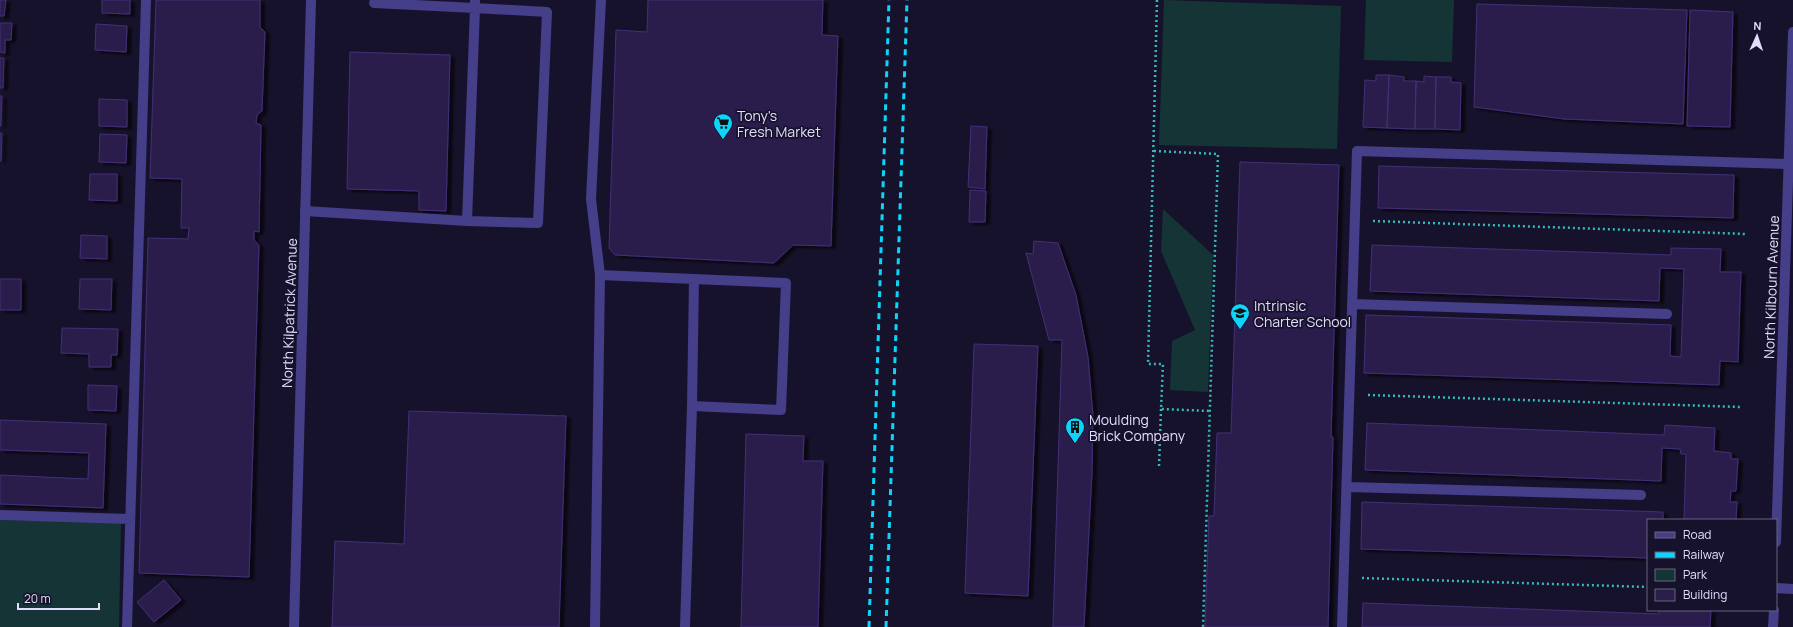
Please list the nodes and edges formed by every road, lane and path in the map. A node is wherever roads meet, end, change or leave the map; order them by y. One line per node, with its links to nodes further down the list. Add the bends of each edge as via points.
1 (146, 0): 27 (street)
2 (311, 0): 10 (street, North Kilpatrick Avenue)
3 (601, 0): 14 (street, via 590,199)
4 (1157, 0): 8 (path)
5 (374, 3): 6 (street)
6 (475, 4): 11 (street); 11 (street, via 547,12 538,223)
7 (1793, 32): 9 (street, North Kilbourn Avenue)
8 (1154, 151): 21 (path, via 1148,364 1163,364); 22 (path, via 1218,154)
9 (1789, 164): 12 (street, via 1357,151); 28 (street, North Kilbourn Avenue)
10 (305, 211): 11 (street); 35 (street, North Kilpatrick Avenue)
11 (467, 221)
12 (1355, 221): 13 (path); 16 (street)
13 (1746, 234)
14 (600, 275): 15 (street); 36 (street)
15 (694, 279): 19 (street); 19 (street, via 786,283 781,410)
16 (1352, 304): 17 (street); 18 (street)
17 (1667, 314)
18 (1349, 394): 20 (path); 24 (street)
19 (692, 406): 37 (street)
20 (1741, 407)
21 (1161, 409): 22 (path); 23 (path)
22 (1210, 411): 38 (path)
23 (1160, 466)
24 (1346, 487): 25 (street); 29 (street)
25 (1641, 496)
26 (0, 515): 27 (street)
27 (130, 519): 34 (street)
28 (1777, 519)
29 (1344, 577): 30 (path); 39 (street)
30 (1647, 587)
31 (1777, 588): 32 (street)
32 (1793, 589)
33 (1774, 611): 40 (street)
34 (127, 627)
35 (294, 627)
36 (595, 627)
37 (685, 627)
38 (1203, 627)
39 (1342, 627)
40 (1773, 627)

